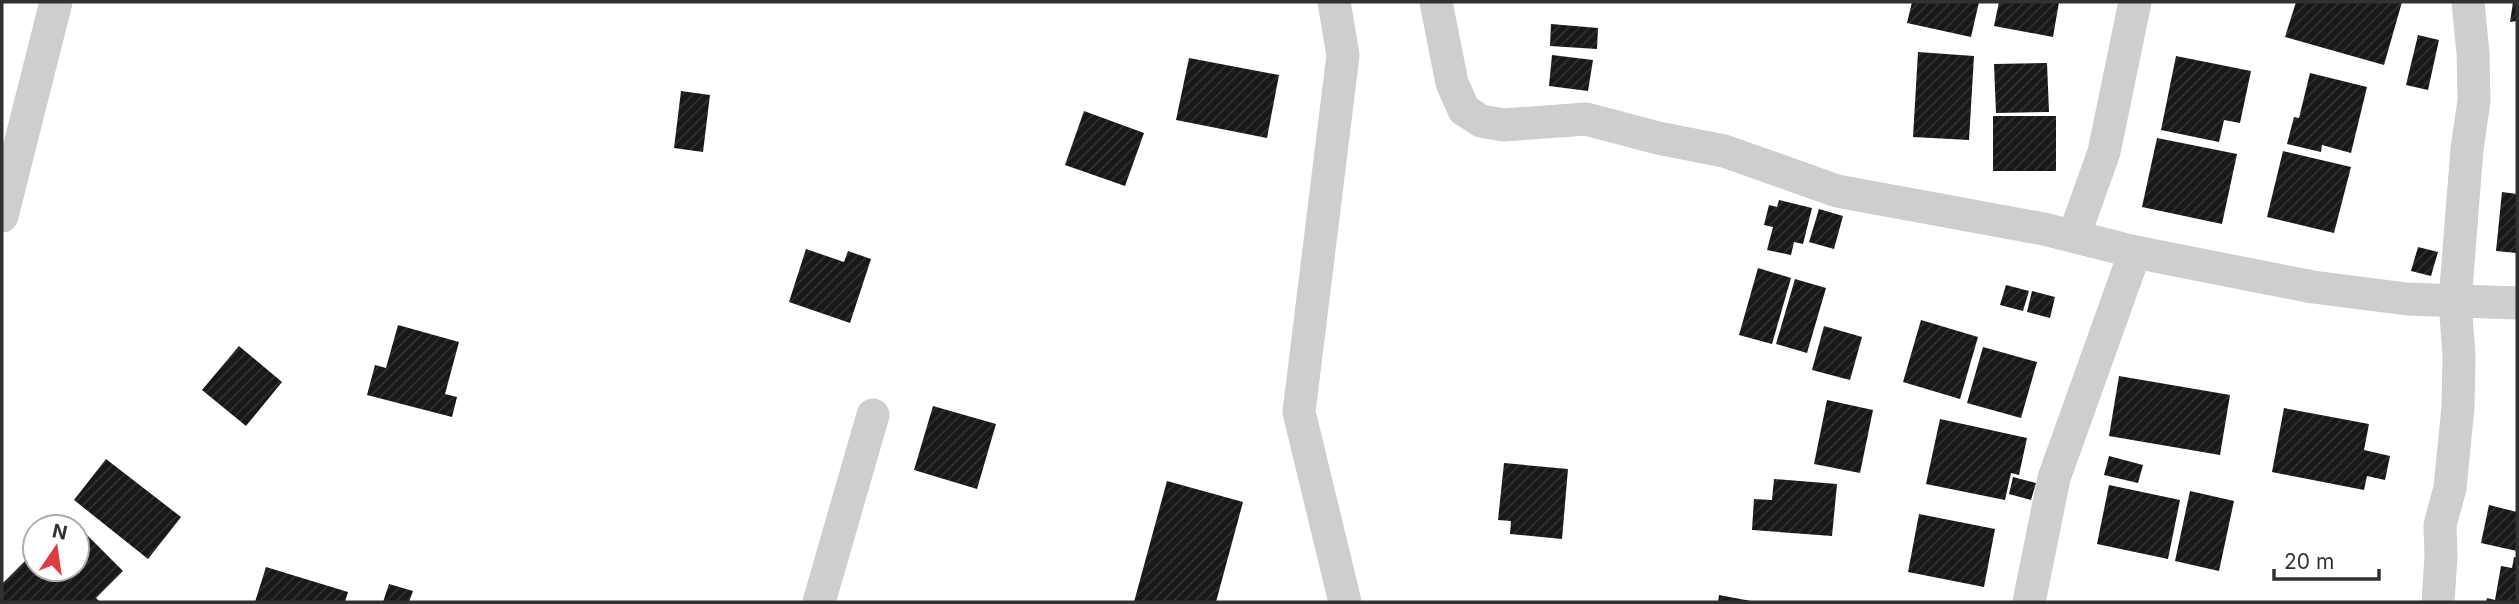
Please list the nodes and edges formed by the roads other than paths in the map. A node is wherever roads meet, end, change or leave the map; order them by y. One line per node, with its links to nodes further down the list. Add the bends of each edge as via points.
1 (56, 2): 6 (street)
2 (1334, 2): 13 (street, via 1343,55 1299,412)
3 (1436, 2): 7 (street, via 1452,83 1464,110 1481,121 1503,125 1586,119 1724,151 1837,191)
4 (2135, 2): 7 (street, via 2104,152)
5 (2468, 2): 9 (street, via 2474,101)
6 (2, 216)
7 (2074, 236): 8 (street)
8 (2135, 252): 9 (street, via 2313,286); 14 (street, via 2054,478)
9 (2455, 301): 10 (street); 15 (street, via 2458,407 2450,488 2440,525)
10 (2517, 303)
11 (873, 415): 12 (street)
12 (819, 602)
13 (1345, 602)
14 (2029, 602)
15 (2438, 602)

